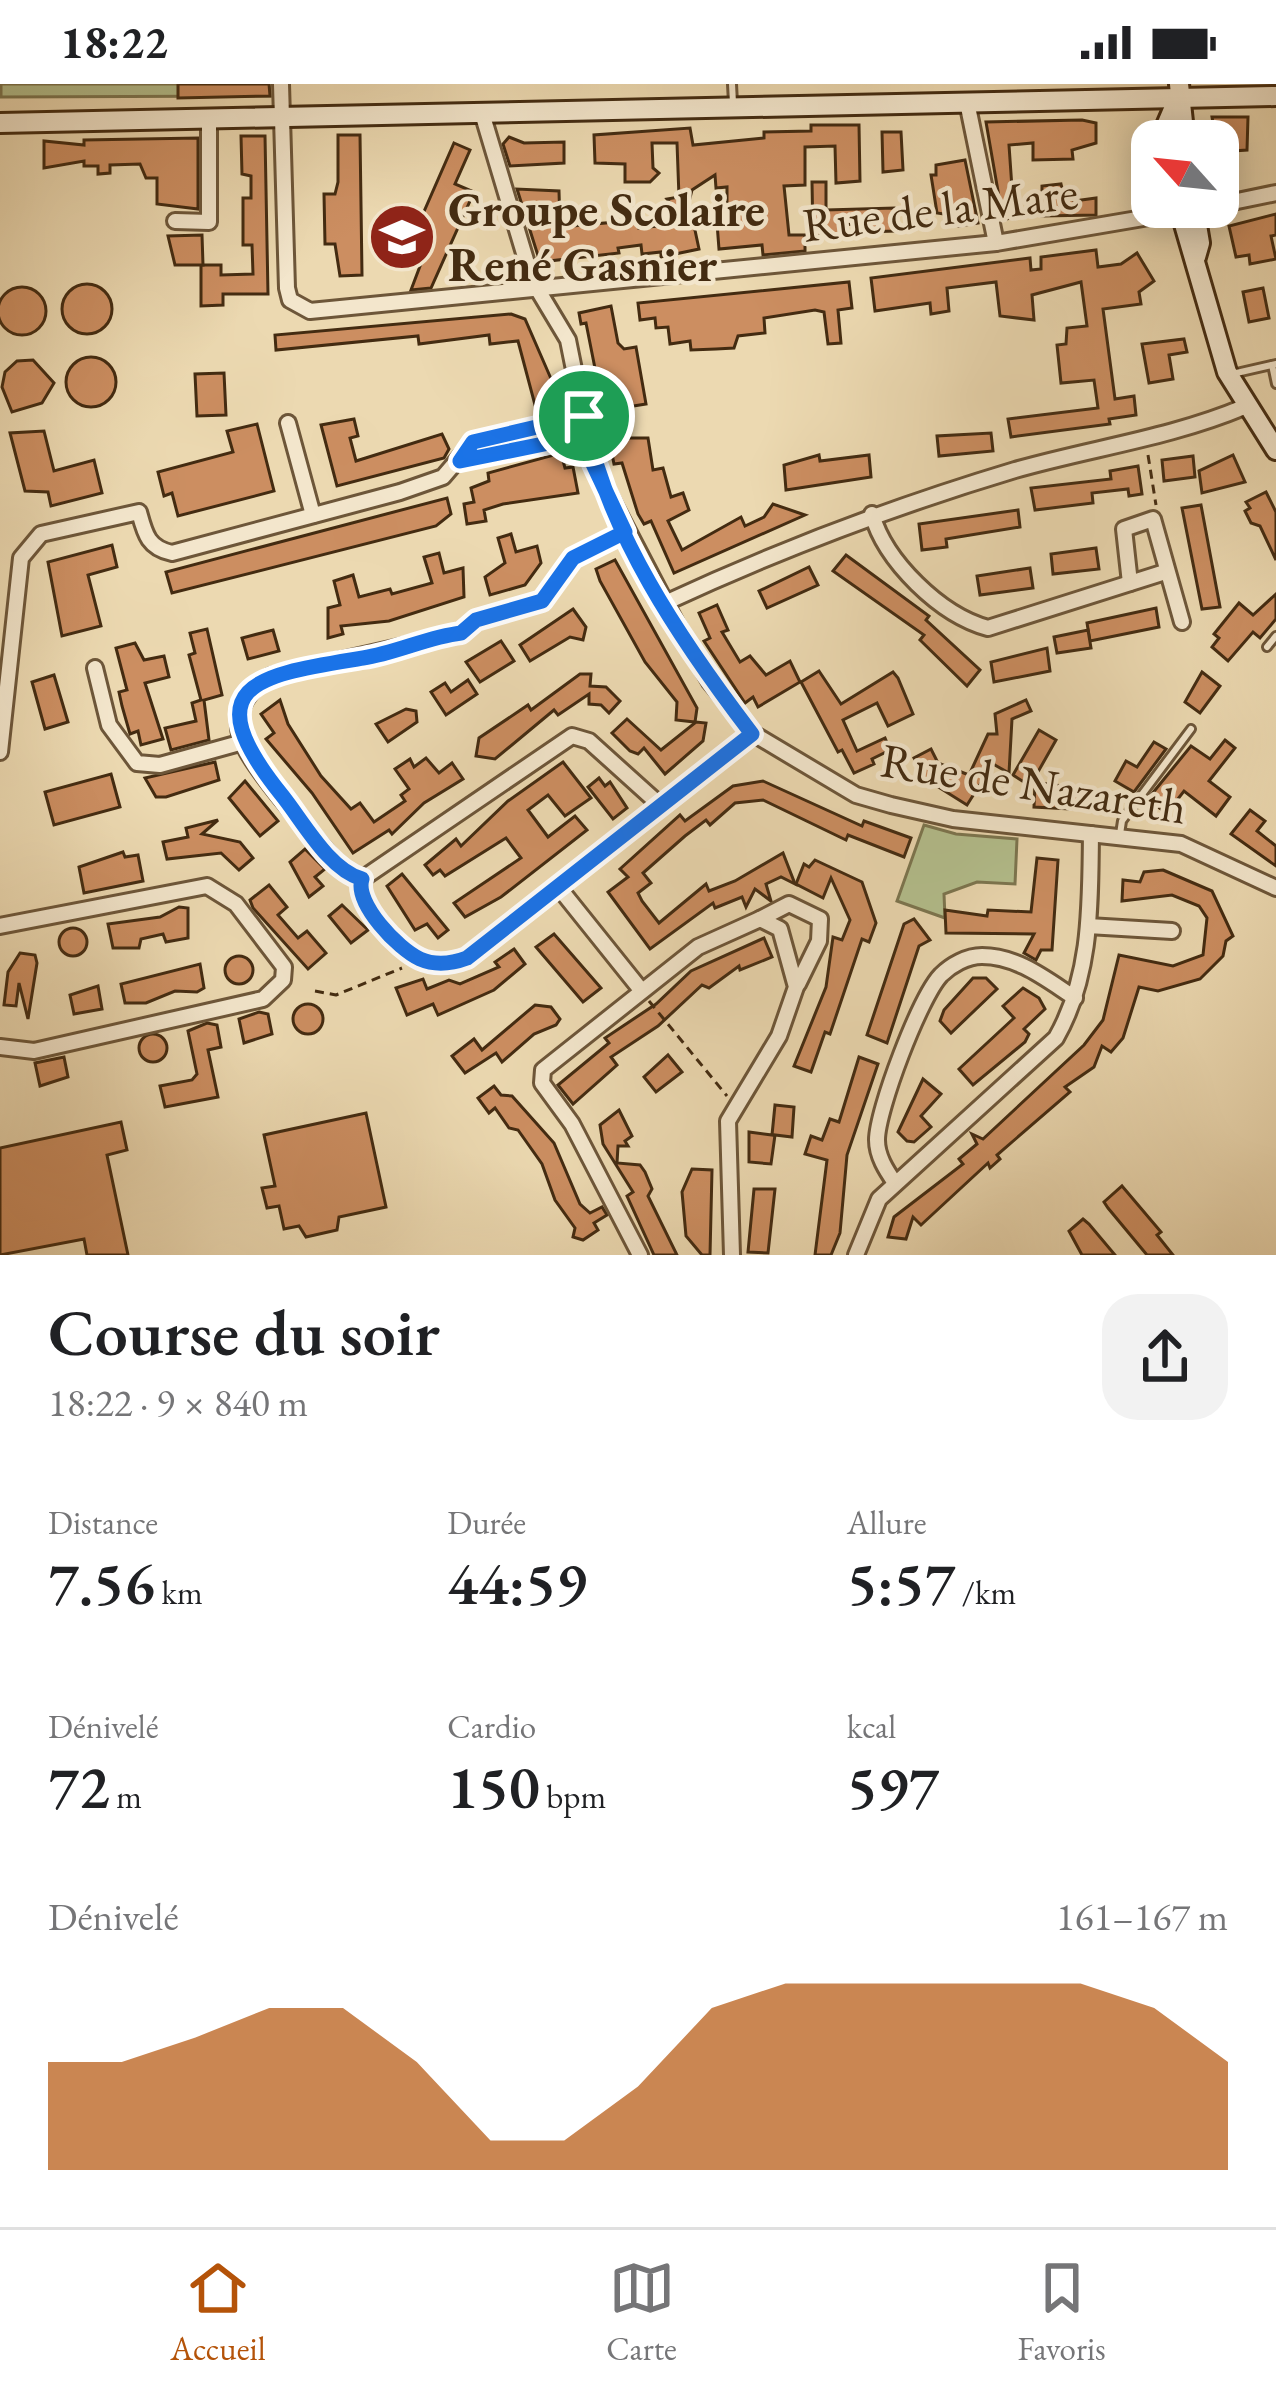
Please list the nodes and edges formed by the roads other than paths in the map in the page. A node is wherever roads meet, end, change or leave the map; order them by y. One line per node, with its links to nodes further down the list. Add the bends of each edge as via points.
1 (281, 84): 8 (street)
2 (732, 84): 6 (lane)
3 (1178, 92): 4 (main road); 5 (main road)
4 (1276, 96)
5 (967, 103): 6 (main road); 16 (street)
6 (733, 107): 7 (main road)
7 (482, 113): 8 (main road); 17 (street, Rue de Nazareth)
8 (282, 115): 9 (main road); 17 (street, Rue de la Mare, via 285,275 299,308)
9 (209, 117): 10 (main road); 14 (street, via 209,222)
10 (0, 123)
11 (1276, 193): 12 (street)
12 (1239, 201)
13 (1131, 219): 16 (street, Rue de la Mare)
14 (175, 221)
15 (1196, 228): 19 (main road, via 1196,257)
16 (996, 243): 17 (street, Rue de la Mare)
17 (537, 292): 22 (street, Rue de Nazareth, via 568,340)
18 (1274, 364): 19 (lane); 20 (lane)
19 (1229, 375): 21 (main road)
20 (1276, 384)
21 (1244, 407): 25 (main road); 27 (street)
22 (584, 416): 24 (street, Rue de Nazareth); 26 (street, via 473,442)
23 (288, 423): 28 (street)
24 (588, 435): 26 (street); 29 (street, Rue de Nazareth)
25 (1276, 450)
26 (460, 461): 28 (street, via 443,477)
27 (872, 514): 31 (street, via 891,557 973,624 988,628); 32 (street)
28 (314, 515): 37 (street, via 172,553 146,537 139,512 41,534 21,558)
29 (625, 532): 32 (street, Rue de Nazareth); 40 (street, via 573,558 542,601 476,620 461,633 260,682 242,706)
30 (1166, 572): 31 (street); 31 (street, via 1153,519 1124,529); 33 (street)
31 (1130, 584)
32 (665, 603): 39 (street, Rue de Nazareth, via 710,682)
33 (1182, 622)
34 (1276, 636): 35 (lane)
35 (1267, 647)
36 (95, 668): 40 (street, via 109,725 137,763 160,765)
37 (1, 723): 41 (street)
38 (1192, 729): 44 (lane, via 1122,821)
39 (752, 734): 42 (street); 43 (street, Rue de Nazareth, via 856,795 953,819)
40 (243, 742): 45 (street, via 338,864)
41 (0, 752)
42 (660, 805): 45 (street, via 589,741 572,736); 47 (street)
43 (1091, 834): 44 (street, Rue de Nazareth); 50 (street)
44 (1120, 835): 46 (street, Rue de Nazareth, via 1206,852)
45 (362, 879): 47 (street, via 363,901 399,941 440,964 467,958)
46 (1276, 888)
47 (560, 889): 53 (street)
48 (760, 919): 52 (street, via 780,929); 52 (street, via 789,904 820,919 819,941); 53 (street, via 698,947)
49 (0, 926): 55 (street, via 207,886 236,904 284,967 283,980 263,999 34,1051)
50 (1088, 926): 51 (street); 54 (street)
51 (1172, 931)
52 (796, 987): 58 (street, via 779,1036 728,1121)
53 (645, 995): 57 (street, via 554,1058 542,1082)
54 (1075, 998): 56 (street, via 1056,1038); 56 (street, via 1029,969 980,956 938,978 877,1139)
55 (0, 1047)
56 (895, 1183): 59 (street, via 865,1223)
57 (640, 1255)
58 (732, 1255)
59 (856, 1255)

